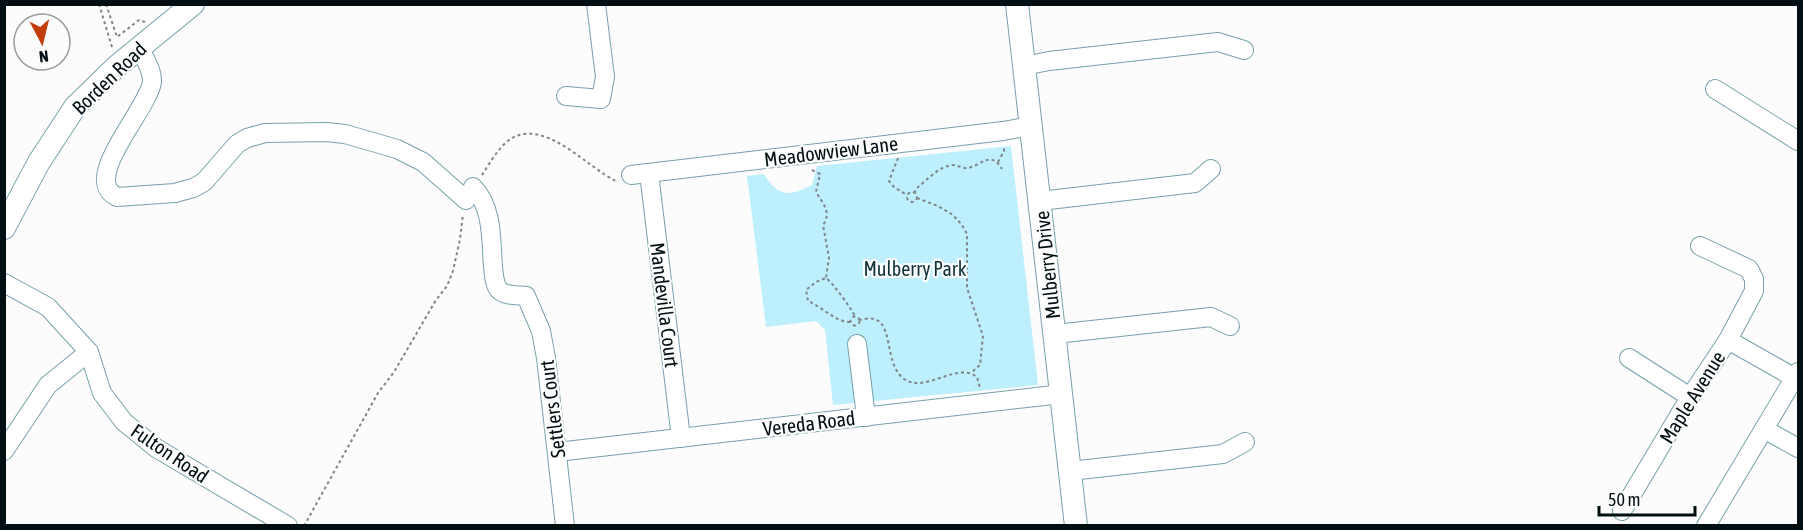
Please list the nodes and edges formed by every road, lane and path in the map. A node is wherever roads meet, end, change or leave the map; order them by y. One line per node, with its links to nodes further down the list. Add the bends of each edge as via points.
1 (99, 4): 7 (path)
2 (106, 4): 6 (path, via 117,37 139,20)
3 (193, 4): 8 (main road, Borden Road)
4 (596, 4): 12 (street, via 605,77 601,99)
5 (1017, 4): 10 (main road, Mulberry Drive)
6 (145, 22)
7 (112, 47)
8 (139, 47): 21 (street, via 152,80 143,105 105,172 105,187 110,194 117,197 175,193 193,188 204,182 247,138 265,133 326,132 405,153); 25 (main road, Borden Road, via 75,107 39,162)
9 (1244, 51): 10 (street, via 1218,42)
10 (1024, 66): 13 (main road, Mulberry Drive)
11 (1715, 89): 14 (street)
12 (566, 96)
13 (1031, 126): 15 (street, Meadowview Lane); 24 (main road, Mulberry Drive)
14 (1798, 141)
15 (896, 144): 16 (street, Meadowview Lane); 22 (path, via 898,156 890,181)
16 (805, 155): 19 (street, Meadowview Lane); 27 (path, via 809,169 820,174 816,192 828,211 823,225 828,258)
17 (1002, 169): 20 (path, via 992,160 969,168 947,166)
18 (1211, 169): 24 (street, via 1195,183)
19 (633, 177): 21 (path, via 545,137 527,134 512,138 499,150); 45 (street, Mandevilla Court)
20 (914, 193): 22 (path); 23 (path)
21 (469, 194): 49 (street, Settlers Court, via 485,205 494,280 499,290 526,296 541,331); 53 (path, via 447,286 378,393)
22 (907, 195): 23 (path, via 910,202)
23 (916, 198): 38 (path, via 953,215 967,234 968,288 983,336 980,365)
24 (1040, 201): 33 (main road, Mulberry Drive)
25 (4, 228)
26 (1700, 246): 34 (street, Maple Avenue, via 1749,269 1754,279 1754,291)
27 (826, 278): 29 (path); 31 (path, via 806,290 808,301 838,320)
28 (4, 283): 36 (street, Fulton Road, via 48,307)
29 (855, 317): 30 (path); 31 (path)
30 (859, 320): 31 (path, via 855,326); 38 (path, via 871,318 880,322 896,371 906,380 915,384)
31 (850, 322)
32 (1230, 326): 33 (street, via 1210,318)
33 (1055, 334): 40 (main road, Mulberry Drive)
34 (1728, 340): 39 (street); 41 (street, Maple Avenue)
35 (856, 344): 43 (street)
36 (89, 352): 48 (street, via 48,385); 52 (street, Fulton Road, via 102,393 124,422 156,448)
37 (1629, 358): 41 (street)
38 (971, 374): 42 (path, via 979,381)
39 (1797, 375): 44 (street)
40 (1062, 394): 42 (street, Vereda Road); 50 (main road, Mulberry Drive)
41 (1690, 398): 51 (street, Maple Avenue)
42 (982, 403): 43 (street, Vereda Road)
43 (866, 417): 45 (street, Vereda Road)
44 (1764, 429): 47 (street); 56 (street)
45 (681, 438): 49 (street, Vereda Road)
46 (1245, 442): 50 (street, via 1223,454)
47 (1798, 448)
48 (4, 451)
49 (557, 452): 54 (street, Settlers Court)
50 (1070, 471): 55 (main road, Mulberry Drive)
51 (1622, 511)
52 (288, 525)
53 (304, 525)
54 (565, 525)
55 (1076, 525)
56 (1706, 525)

